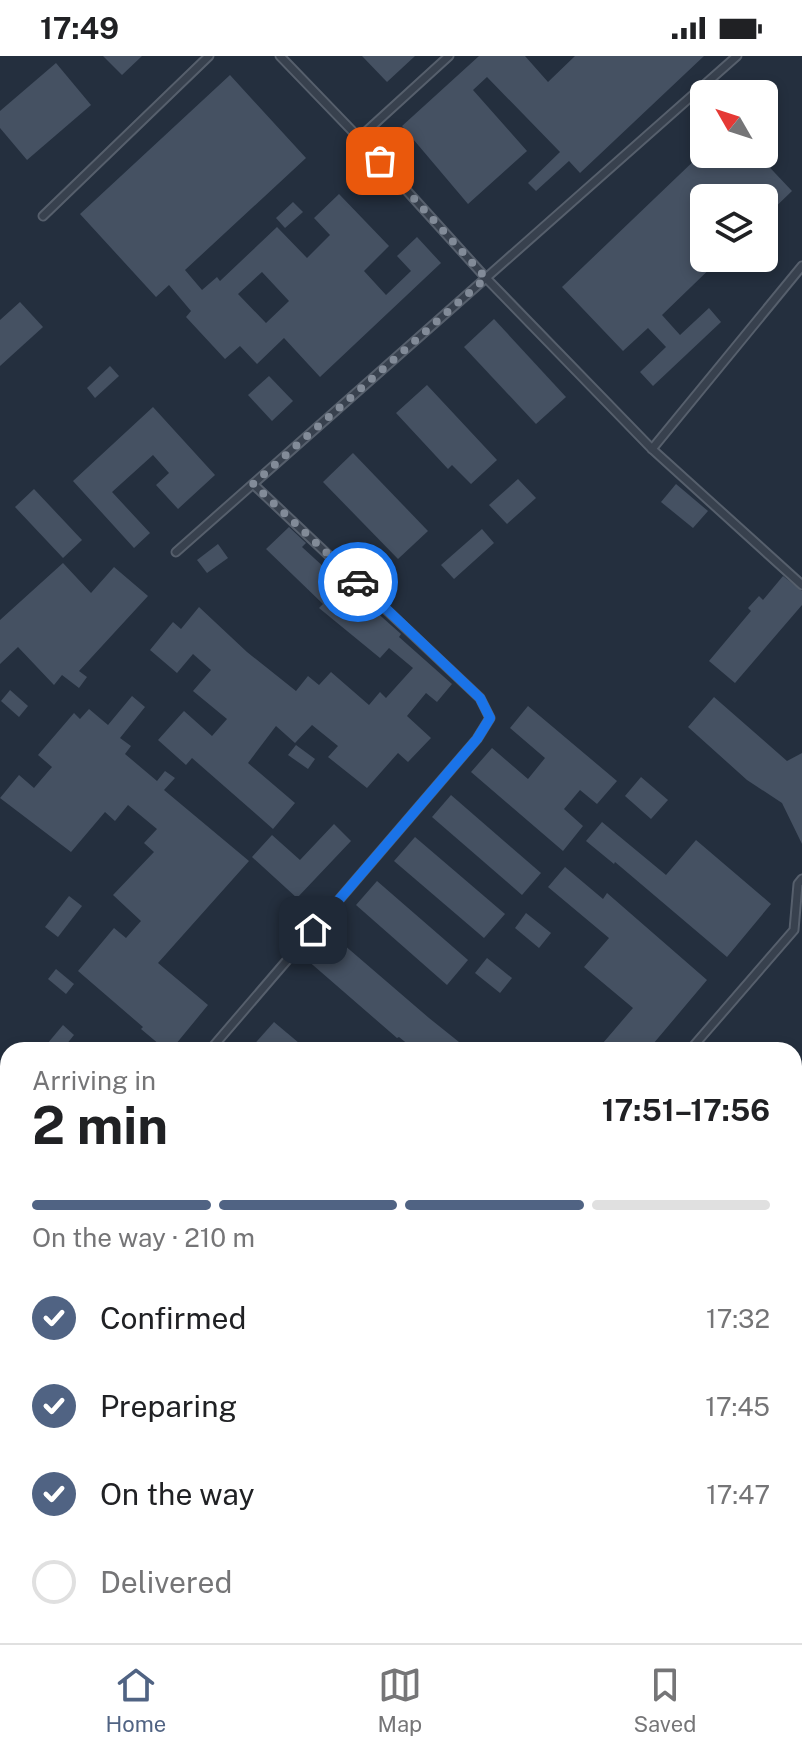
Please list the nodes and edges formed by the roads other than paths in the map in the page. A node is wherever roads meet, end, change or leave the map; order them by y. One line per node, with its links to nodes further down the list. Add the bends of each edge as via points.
1 (209, 56): 6 (lane)
2 (280, 56): 5 (lane)
3 (449, 56): 5 (lane)
4 (737, 56): 8 (lane)
5 (359, 138): 8 (lane)
6 (43, 216)
7 (802, 266): 9 (lane)
8 (486, 278): 9 (lane); 10 (lane)
9 (652, 449): 12 (lane)
10 (253, 484): 11 (lane); 14 (lane, via 480,698 490,718)
11 (176, 552)
12 (802, 585)
13 (802, 879): 15 (lane, via 794,930)
14 (217, 1042)
15 (697, 1042)

